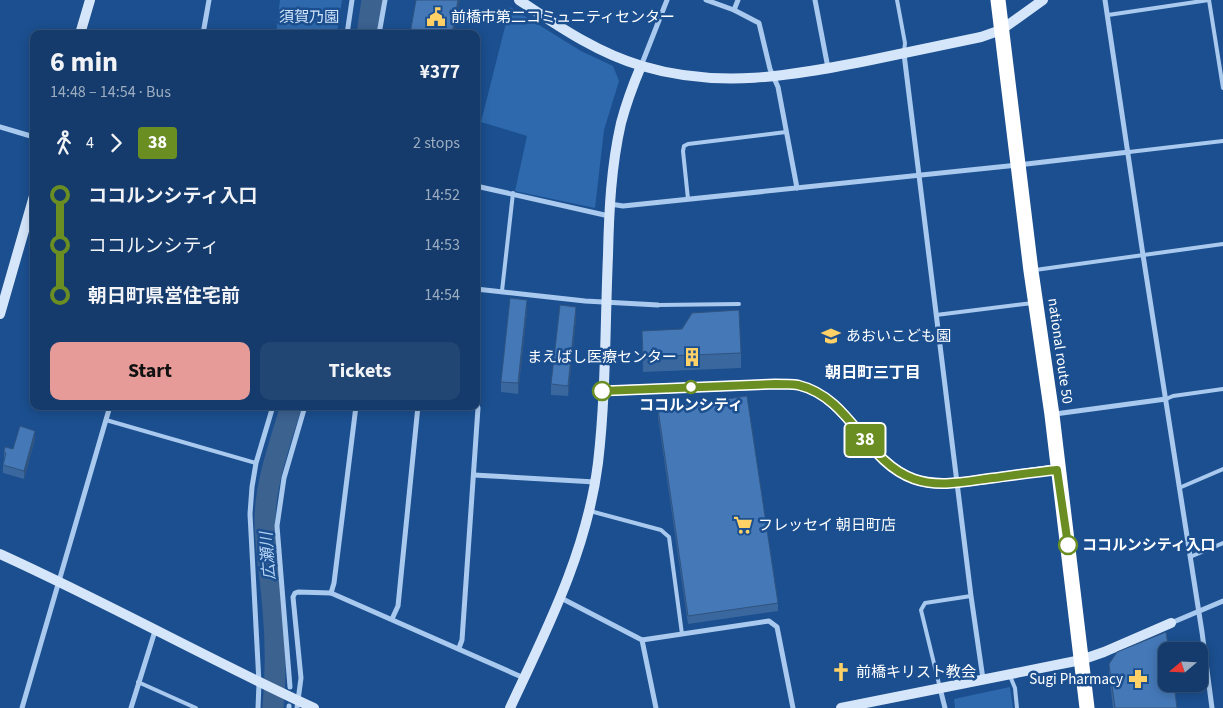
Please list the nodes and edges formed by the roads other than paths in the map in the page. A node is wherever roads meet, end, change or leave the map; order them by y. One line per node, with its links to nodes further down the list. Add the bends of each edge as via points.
1 (90, 0): 17 (street)
2 (209, 0): 18 (street)
3 (352, 0): 19 (street)
4 (385, 0): 20 (street)
5 (519, 0): 23 (street, via 558,27)
6 (667, 0): 23 (street)
7 (706, 0): 15 (street)
8 (738, 0): 15 (street)
9 (815, 0): 24 (street)
10 (897, 0): 22 (lane)
11 (998, 0): 21 (highway, national route 50)
12 (1043, 0): 21 (street)
13 (1105, 0): 16 (street)
14 (1209, 0): 16 (lane); 26 (lane)
15 (734, 10): 25 (street, via 759,23)
16 (1108, 15): 31 (street)
17 (81, 30)
18 (204, 30)
19 (348, 30)
20 (380, 30)
21 (1002, 30): 22 (street); 32 (highway, national route 50)
22 (904, 53): 24 (street); 33 (street)
23 (640, 66): 25 (street, via 702,78); 38 (street, via 621,122)
24 (828, 69): 25 (street)
25 (773, 77): 28 (street, via 778,87)
26 (1223, 88)
27 (0, 127): 29 (street)
28 (786, 132): 35 (street); 37 (lane, via 684,146)
29 (30, 136)
30 (1223, 141): 31 (lane)
31 (1129, 152): 32 (street); 42 (street)
32 (1018, 165): 33 (street); 43 (highway, national route 50)
33 (918, 175): 35 (street); 51 (street)
34 (480, 187): 36 (street)
35 (797, 188): 37 (street)
36 (513, 194): 40 (street); 45 (lane)
37 (688, 199): 38 (street, via 623,206)
38 (610, 204): 40 (street)
39 (30, 210): 50 (street)
40 (609, 216): 46 (street)
41 (1223, 244): 42 (lane)
42 (1143, 255): 43 (lane); 54 (street)
43 (1031, 270): 47 (highway, national route 50)
44 (480, 289): 45 (street)
45 (502, 291): 46 (street)
46 (606, 302): 49 (street); 53 (street)
47 (1036, 303): 51 (lane); 61 (highway, national route 50)
48 (739, 304): 49 (lane)
49 (658, 305)
50 (0, 314)
51 (936, 315): 68 (street)
52 (1223, 389): 54 (lane)
53 (602, 391): 67 (street); 68 (street, via 798,385 821,394 837,406 888,464 914,479)
54 (1166, 399): 61 (street); 69 (street)
55 (109, 410): 62 (street)
56 (272, 410): 63 (street)
57 (304, 410): 93 (street, via 284,478 277,526)
58 (356, 410): 75 (street)
59 (418, 410): 80 (street, via 398,606)
60 (478, 410): 66 (street)
61 (1052, 415): 65 (highway, national route 50)
62 (106, 420): 63 (lane); 74 (street)
63 (256, 463): 91 (street, via 250,514)
64 (1223, 469): 69 (lane)
65 (1057, 470): 68 (street); 86 (highway, national route 50)
66 (474, 475): 67 (street); 85 (street)
67 (594, 482): 70 (street)
68 (958, 483): 76 (street)
69 (1179, 488): 73 (street)
70 (589, 511): 77 (street); 83 (lane, via 661,530 669,537)
71 (1223, 543): 73 (lane)
72 (0, 554): 74 (street)
73 (1190, 557): 79 (street)
74 (59, 581): 82 (street); 96 (street)
75 (331, 593): 80 (street); 94 (street, via 295,593 301,678)
76 (971, 596): 89 (street); 92 (lane, via 925,603 921,610)
77 (561, 598): 84 (street); 88 (street)
78 (1223, 600): 79 (street)
79 (1198, 612): 81 (street); 108 (street)
80 (392, 619): 85 (street)
81 (1172, 623): 86 (street)
82 (155, 631): 90 (street); 91 (street)
83 (682, 634): 84 (street); 103 (street, via 769,621 777,626)
84 (642, 640): 102 (street)
85 (459, 648): 88 (street)
86 (1081, 660): 87 (street); 107 (highway, national route 50)
87 (1009, 674): 89 (street); 106 (lane)
88 (524, 678): 101 (street)
89 (983, 679): 92 (street)
90 (138, 682): 97 (street); 98 (lane)
91 (262, 684): 93 (street); 99 (street)
92 (940, 688): 95 (street); 105 (street)
93 (288, 691): 94 (street)
94 (298, 705): 100 (street)
95 (867, 705): 104 (street)
96 (22, 708)
97 (131, 708)
98 (196, 708)
99 (258, 708)
100 (314, 708)
101 (510, 708)
102 (656, 708)
103 (793, 708)
104 (841, 708)
105 (945, 708)
106 (1017, 708)
107 (1087, 708)
108 (1212, 708)

